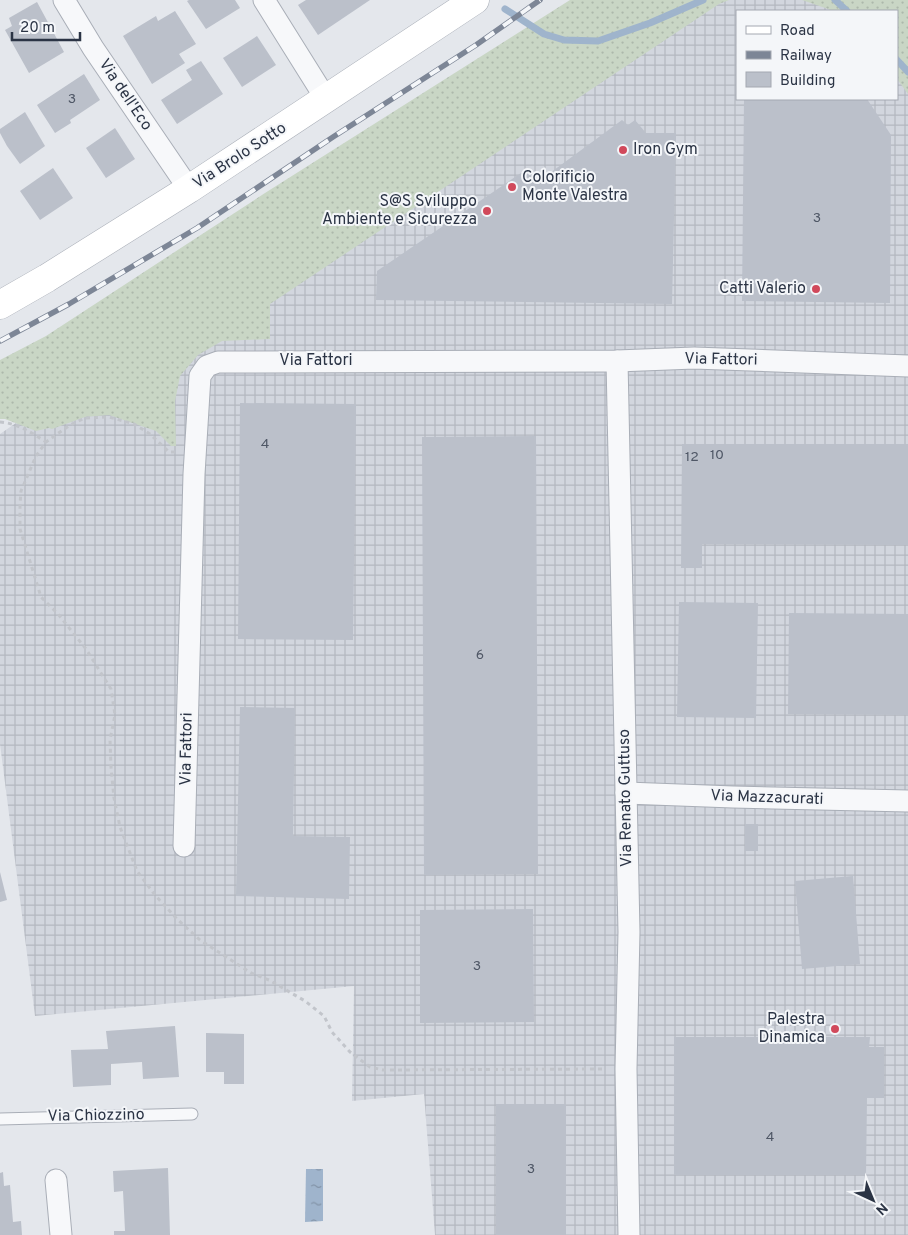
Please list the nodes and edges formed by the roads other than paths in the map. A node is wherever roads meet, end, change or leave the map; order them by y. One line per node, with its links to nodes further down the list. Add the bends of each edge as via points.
1 (64, 0): 5 (street, Via dell'Eco)
2 (264, 0): 4 (street)
3 (475, 0): 4 (main road, Via Brolo Sotto)
4 (326, 99): 5 (main road, Via Brolo Sotto)
5 (188, 189): 6 (main road, Via Brolo Sotto)
6 (0, 305)
7 (617, 361): 8 (street, Via Fattori, via 694,358); 9 (street, Via Renato Guttuso); 11 (street, Via Fattori, via 218,362 207,366 200,376 195,453)
8 (908, 366)
9 (626, 793): 10 (street, Via Mazzacurati); 16 (street, Via Renato Guttuso)
10 (908, 801)
11 (184, 846)
12 (192, 1114): 13 (lane, Via Chiozzino)
13 (0, 1119)
14 (56, 1180): 15 (street)
15 (61, 1235)
16 (629, 1235)

